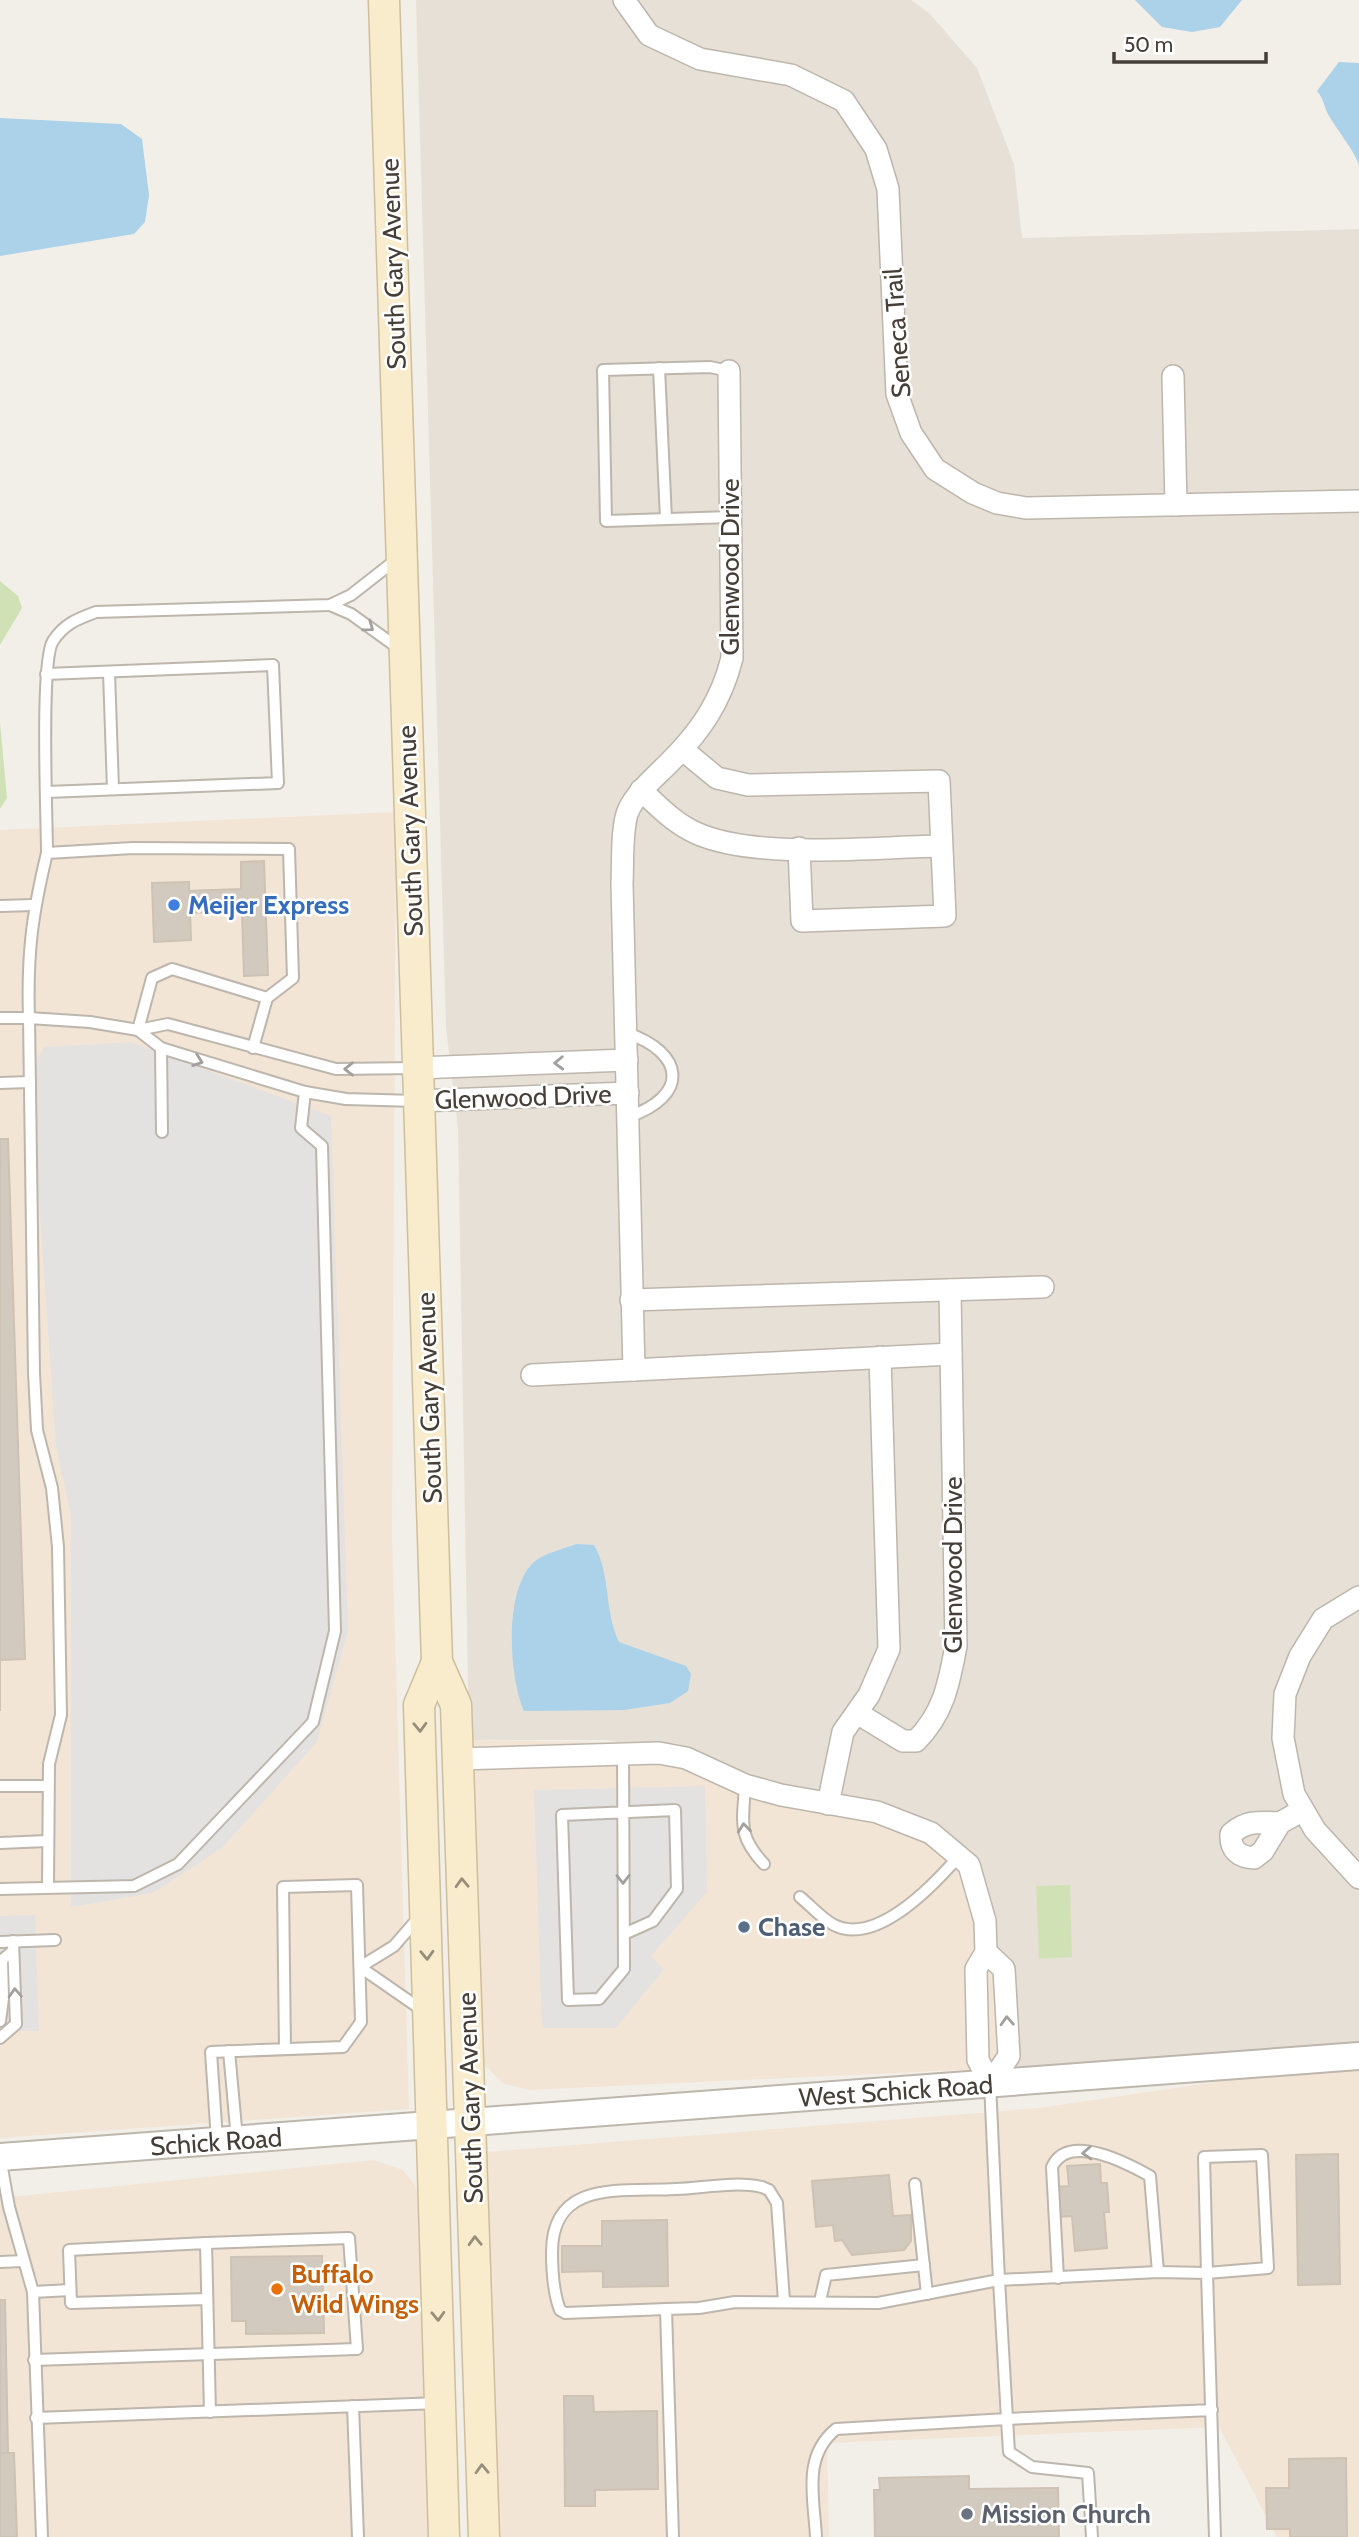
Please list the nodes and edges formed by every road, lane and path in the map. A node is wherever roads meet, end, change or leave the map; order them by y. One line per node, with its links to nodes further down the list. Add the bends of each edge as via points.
1 (384, 0): 10 (main road, South Gary Avenue)
2 (624, 0): 7 (street, Seneca Trail, via 649,35 700,59 791,75 844,101 876,149 888,189 897,394 911,433 935,469 973,493 1026,508)
3 (659, 368): 4 (lane); 9 (lane); 9 (lane, via 603,370 606,521)
4 (729, 371): 8 (street, Glenwood Drive)
5 (1173, 376): 7 (street)
6 (1359, 501): 7 (street, Seneca Trail)
7 (1176, 505)
8 (731, 517): 9 (lane); 15 (street, Glenwood Drive, via 732,658 715,708)
9 (666, 519)
10 (402, 555): 11 (lane, via 351,596); 12 (main road, South Gary Avenue)
11 (330, 605): 12 (lane, one-way to 12, via 351,614); 14 (lane, via 96,612 70,621 51,644)
12 (405, 653): 32 (main road, South Gary Avenue)
13 (109, 672): 14 (lane); 16 (lane); 16 (lane, via 273,665 278,783)
14 (46, 674): 18 (lane)
15 (683, 750): 17 (street, Glenwood Drive); 19 (street, via 717,778 748,785 939,781)
16 (113, 789): 18 (lane)
17 (642, 790): 20 (street, via 670,818 706,837); 28 (street, Glenwood Drive, via 628,811 622,884)
18 (47, 792): 21 (lane)
19 (941, 846): 20 (street); 20 (street, via 944,916 802,921)
20 (799, 848)
21 (47, 853): 22 (lane); 24 (lane, via 133,848 289,849 293,978)
22 (34, 905): 23 (lane); 26 (lane, via 27,955)
23 (0, 906)
24 (267, 998): 27 (lane, via 172,970 152,978); 30 (lane)
25 (0, 1018): 26 (lane)
26 (29, 1018): 27 (lane); 33 (lane)
27 (138, 1030): 29 (lane); 30 (lane, via 168,1024)
28 (626, 1032): 31 (street, Glenwood Drive); 38 (lane, via 648,1040 664,1054 674,1081 665,1098)
29 (161, 1048): 35 (lane, one-way to 35); 39 (lane)
30 (253, 1048): 32 (lane, one-way to 30, via 336,1069)
31 (627, 1060): 32 (street, Glenwood Drive, one-way to 32); 36 (street, Glenwood Drive)
32 (417, 1068): 37 (main road, South Gary Avenue)
33 (30, 1082): 34 (lane); 54 (lane, via 37,1418 57,1514 61,1715)
34 (0, 1083)
35 (305, 1092): 37 (lane, via 346,1099); 64 (lane, via 301,1128 322,1146 335,1631 313,1722 178,1864 134,1886)
36 (628, 1093): 37 (street, Glenwood Drive); 38 (street, Glenwood Drive)
37 (419, 1101): 48 (main road, South Gary Avenue)
38 (628, 1117): 42 (street, Glenwood Drive)
39 (162, 1132)
40 (1043, 1287): 41 (street)
41 (950, 1290): 42 (street); 43 (street, Glenwood Drive)
42 (631, 1300): 45 (street, Glenwood Drive)
43 (951, 1354): 44 (street); 49 (street, Glenwood Drive, via 956,1646 948,1693 932,1725 916,1741 903,1741)
44 (880, 1357): 45 (street); 49 (street, via 889,1649)
45 (634, 1370): 46 (street)
46 (532, 1375)
47 (1359, 1597): 56 (street, via 1323,1619 1296,1663 1285,1694 1287,1769)
48 (437, 1662): 51 (main road, South Gary Avenue, via 456,1705); 67 (main road, South Gary Avenue, one-way to 67, via 419,1705)
49 (857, 1713): 55 (street, via 843,1732)
50 (623, 1753): 51 (street); 52 (street, via 686,1758); 57 (lane)
51 (457, 1759): 81 (main road, South Gary Avenue, one-way to 51)
52 (745, 1785): 55 (street); 62 (lane, one-way to 52, via 747,1845 743,1829)
53 (0, 1786): 54 (lane)
54 (48, 1786): 59 (lane)
55 (828, 1804): 61 (street, via 877,1812 931,1833)
56 (1303, 1810): 58 (street); 63 (street)
57 (623, 1811): 68 (lane, one-way to 68); 68 (lane, via 675,1810 677,1889 653,1922); 68 (lane, via 562,1815 568,2000 599,1999 624,1969)
58 (1280, 1823)
59 (47, 1841): 60 (lane); 64 (lane)
60 (0, 1843)
61 (958, 1856): 66 (lane, via 890,1919 873,1928 858,1931 834,1925); 72 (street, via 969,1865 985,1921)
62 (764, 1864)
63 (1359, 1878)
64 (48, 1886): 65 (lane)
65 (0, 1889)
66 (800, 1897)
67 (426, 1912): 73 (lane, via 394,1946); 74 (main road, South Gary Avenue, one-way to 74)
68 (624, 1934)
69 (55, 1940): 71 (lane)
70 (0, 1942): 71 (lane)
71 (13, 1946): 75 (lane, via 2,1960); 76 (lane, one-way to 71, via 16,2024)
72 (986, 1952): 80 (street, via 976,1969 978,2060); 80 (street, one-way to 72, via 1009,2056 1004,1969)
73 (360, 1967): 74 (lane); 77 (lane, via 360,2022 343,2047); 77 (lane, via 357,1885 283,1887)
74 (430, 2016): 82 (main road, South Gary Avenue)
75 (0, 2021)
76 (0, 2038)
77 (285, 2049): 78 (lane)
78 (229, 2051): 83 (lane); 83 (lane, via 211,2052)
79 (1359, 2056): 80 (street, West Schick Road)
80 (990, 2083): 81 (street, West Schick Road); 93 (lane)
81 (471, 2123): 82 (street, West Schick Road); 112 (main road, South Gary Avenue, one-way to 81)
82 (433, 2126): 83 (street, Schick Road); 103 (main road, South Gary Avenue, one-way to 103)
83 (227, 2141): 84 (street, Schick Road)
84 (0, 2157): 87 (lane)
85 (915, 2184): 89 (lane)
86 (206, 2243): 94 (lane, via 69,2250); 97 (lane); 101 (lane, via 349,2238 357,2349)
87 (24, 2261): 88 (lane); 95 (lane)
88 (0, 2262)
89 (924, 2265): 96 (lane); 99 (lane, via 826,2275)
90 (1158, 2272): 91 (lane); 92 (lane); 92 (lane, one-way to 92, via 1150,2176 1099,2152 1064,2154 1052,2167)
91 (1207, 2273): 91 (lane, via 1204,2157 1262,2155 1268,2268); 105 (lane)
92 (1058, 2278): 93 (lane)
93 (999, 2280): 96 (lane); 108 (lane)
94 (70, 2290): 95 (lane); 97 (lane, via 71,2303)
95 (33, 2292): 102 (lane)
96 (927, 2294): 99 (lane, via 878,2303)
97 (207, 2299): 101 (lane)
98 (784, 2301): 99 (lane); 100 (lane); 100 (lane, via 777,2203 762,2187 606,2193 566,2206 552,2233 552,2274 560,2310)
99 (820, 2301)
100 (666, 2309): 113 (lane)
101 (209, 2357): 102 (lane); 106 (lane)
102 (34, 2360): 107 (lane)
103 (440, 2403): 104 (lane); 111 (main road, South Gary Avenue)
104 (353, 2406): 106 (lane); 110 (lane)
105 (1212, 2410): 108 (lane); 116 (lane)
106 (210, 2412): 107 (lane)
107 (36, 2418): 109 (lane)
108 (1007, 2418): 114 (lane, via 836,2429 823,2439 812,2461); 115 (lane, via 1009,2452 1032,2467 1088,2473)
109 (42, 2537)
110 (358, 2537)
111 (444, 2537)
112 (484, 2537)
113 (673, 2537)
114 (816, 2537)
115 (1092, 2537)
116 (1215, 2537)

